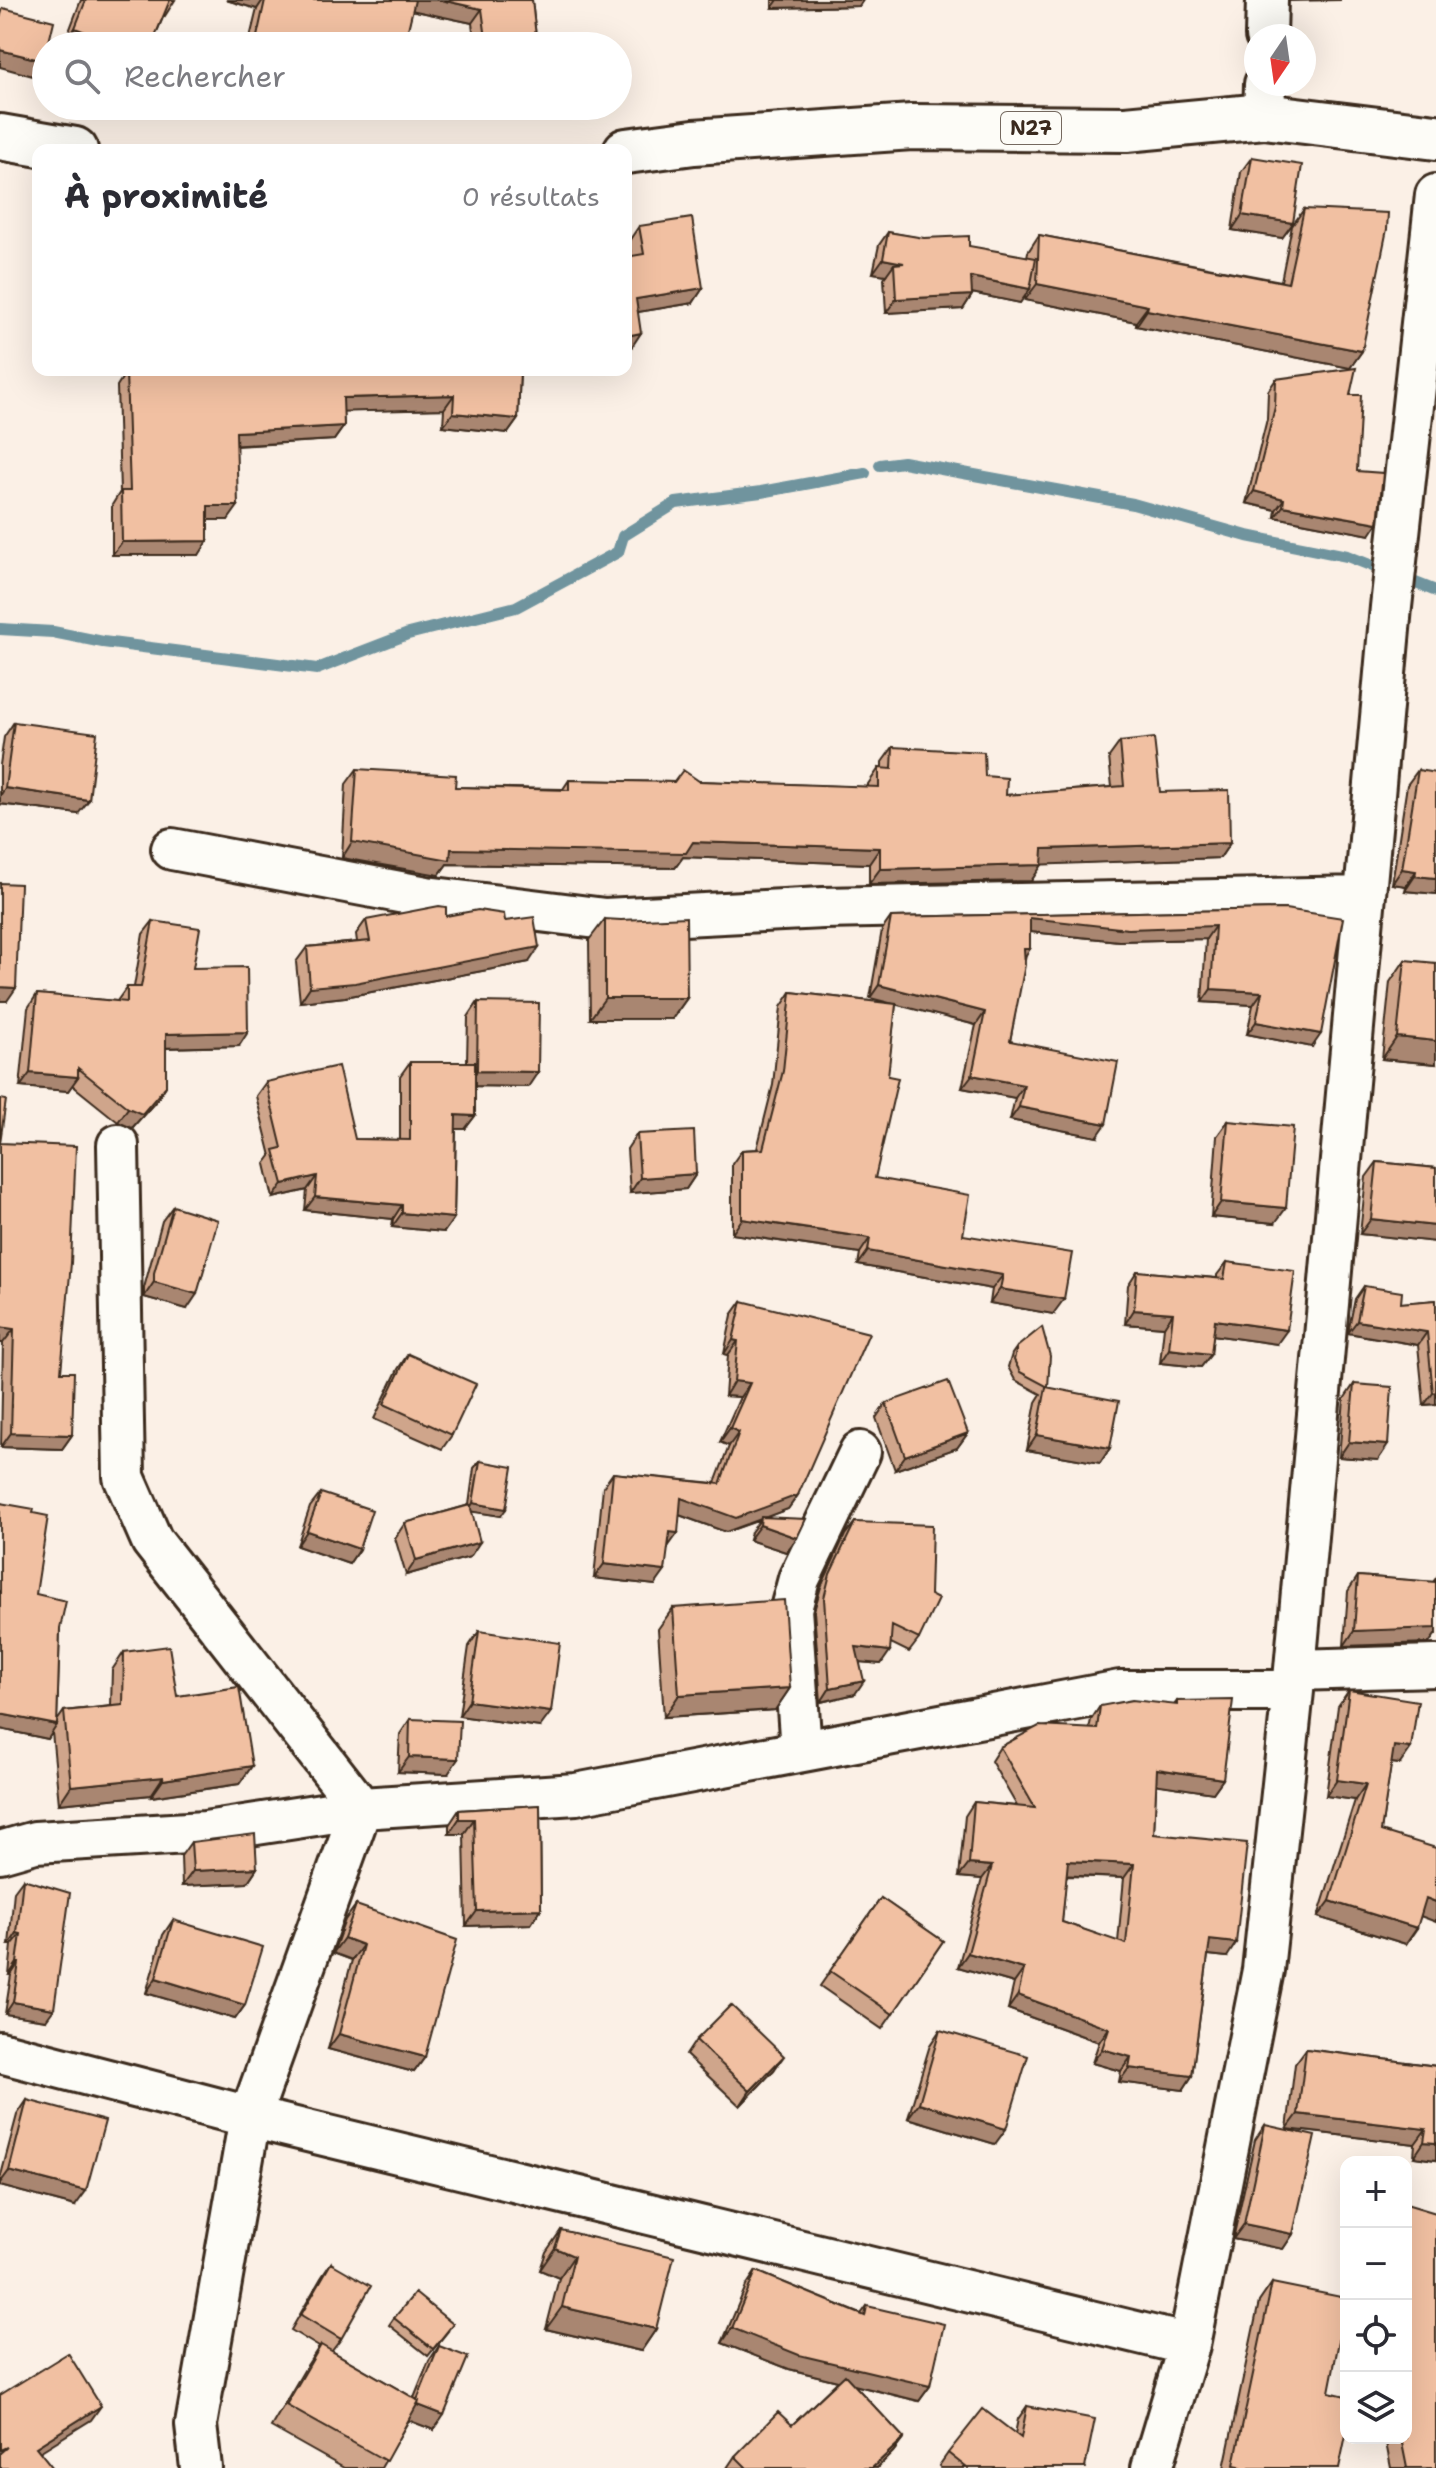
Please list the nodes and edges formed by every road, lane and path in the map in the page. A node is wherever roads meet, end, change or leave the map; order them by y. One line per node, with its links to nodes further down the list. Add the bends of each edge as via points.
1 (1267, 0): 2 (street)
2 (1266, 24)
3 (1264, 100): 5 (main road, N27); 7 (main road, N27, via 1126,129 912,127)
4 (0, 137): 6 (main road)
5 (1436, 137)
6 (40, 144)
7 (632, 150)
8 (1436, 195): 10 (street)
9 (172, 849): 10 (street, via 426,897 605,919 823,908)
10 (1364, 897): 14 (street)
11 (118, 1145): 16 (street, via 124,1477 152,1541)
12 (860, 1452): 15 (street, via 799,1579 791,1609)
13 (1436, 1666): 14 (street)
14 (1294, 1680): 15 (street, via 1120,1691); 20 (street, via 1263,1970)
15 (801, 1750): 16 (street, via 576,1794)
16 (361, 1808): 17 (street, via 205,1832 35,1842); 19 (street)
17 (0, 1852)
18 (0, 2052): 19 (street)
19 (250, 2117): 20 (street); 21 (street, via 196,2425)
20 (1189, 2345): 22 (street)
21 (201, 2468)
22 (1152, 2468)

